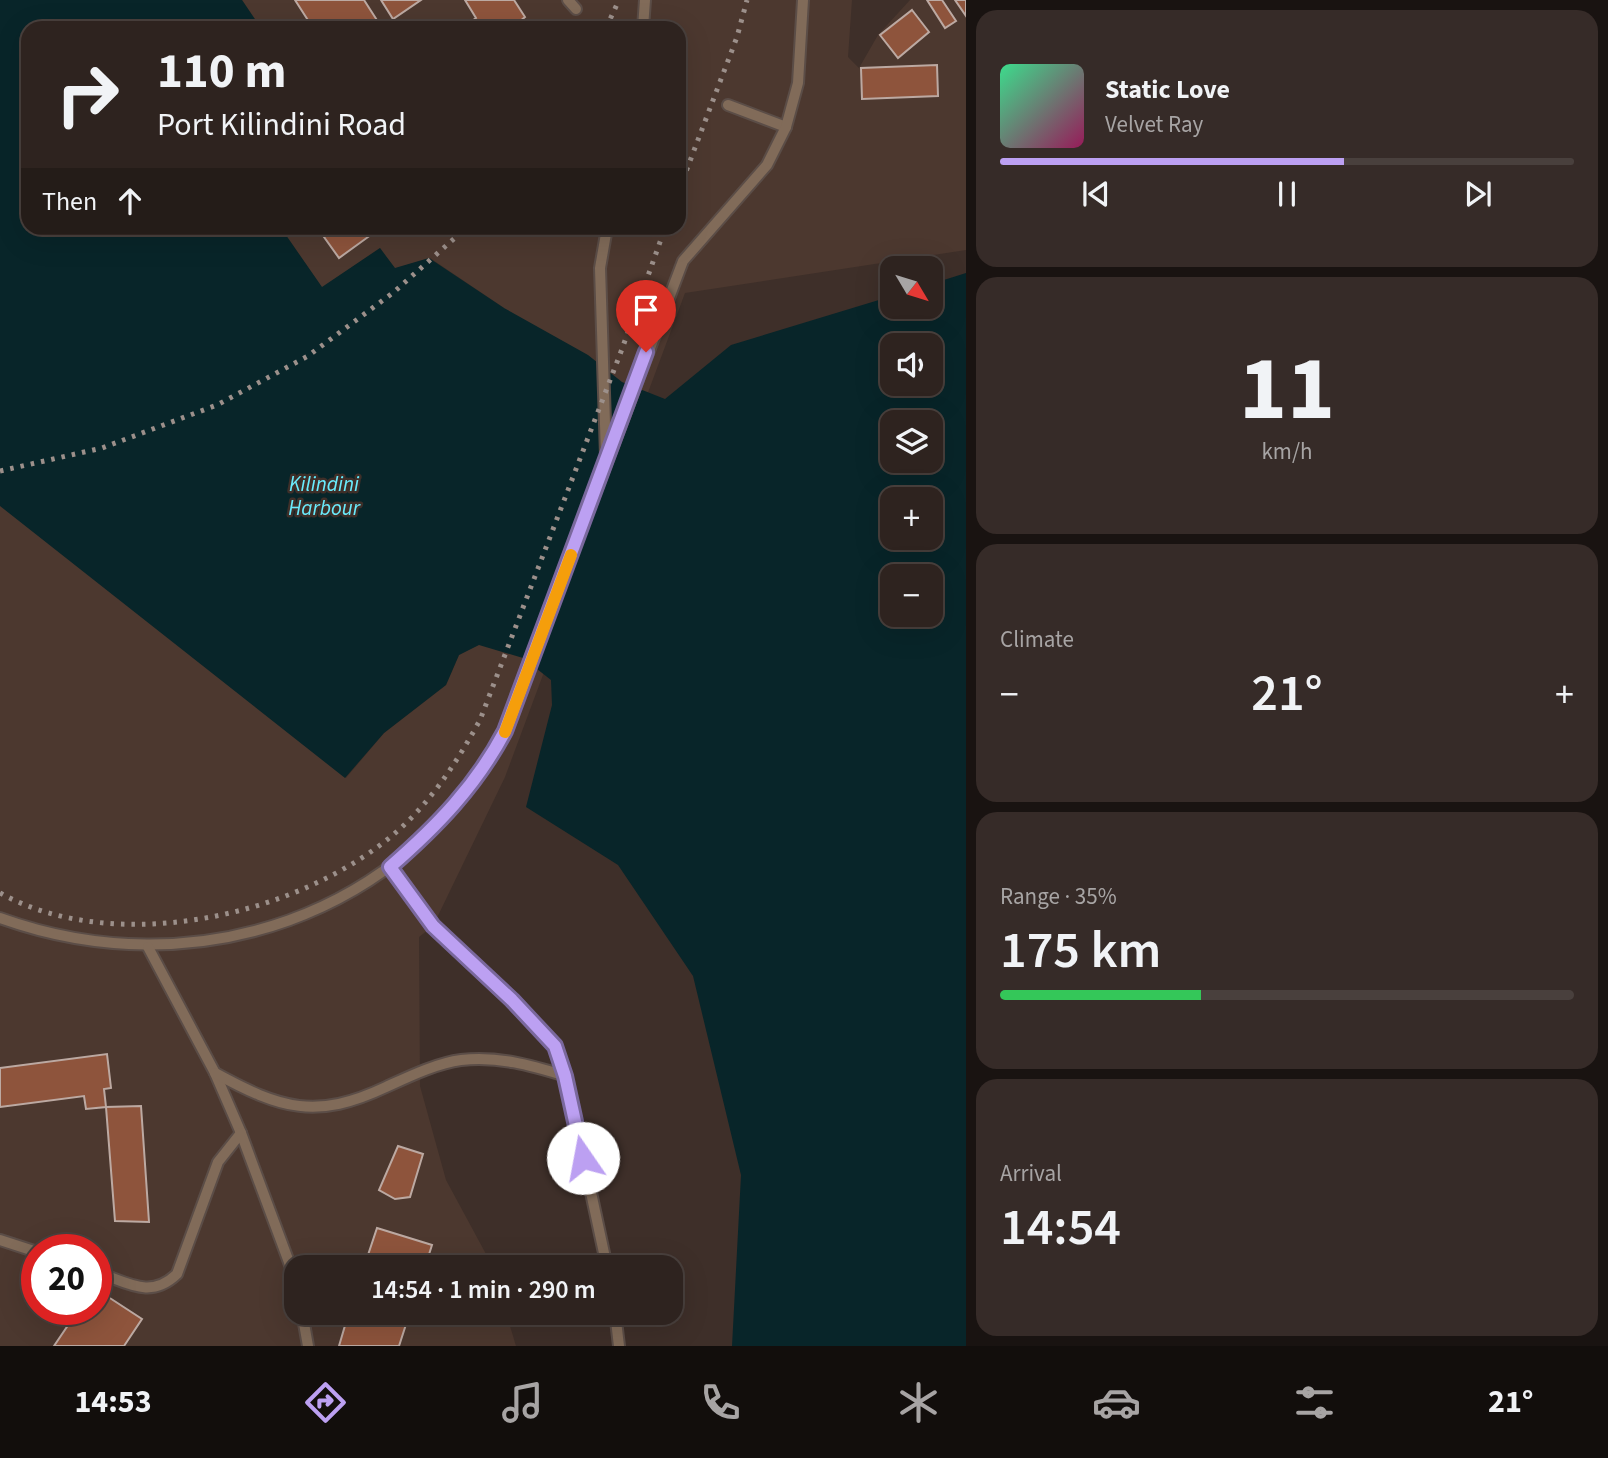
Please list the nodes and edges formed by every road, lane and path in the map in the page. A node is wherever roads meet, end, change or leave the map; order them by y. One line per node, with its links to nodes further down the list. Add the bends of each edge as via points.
1 (645, 0): 3 (lane)
2 (803, 0): 5 (lane, via 798,83)
3 (644, 21)
4 (728, 105): 5 (lane)
5 (786, 127): 7 (lane, via 767,165 683,261)
6 (606, 235): 7 (lane, via 600,268)
7 (606, 462): 8 (lane, via 505,731 452,810)
8 (390, 867): 10 (lane, via 375,880 318,909 265,929 206,943); 12 (lane, via 433,926 555,1046)
9 (0, 918): 10 (lane, via 80,941)
10 (148, 947): 11 (lane)
11 (215, 1073): 12 (lane, via 255,1095 314,1109 352,1103 402,1079 459,1060 511,1059); 13 (lane)
12 (565, 1076): 17 (lane)
13 (241, 1133): 16 (lane); 18 (lane, via 218,1162 177,1274 166,1285 148,1289)
14 (0, 1240): 15 (lane)
15 (21, 1247)
16 (286, 1255)
17 (604, 1255)
18 (112, 1277)
19 (304, 1325): 21 (lane)
20 (617, 1325): 22 (lane)
21 (308, 1346)
22 (619, 1346)

